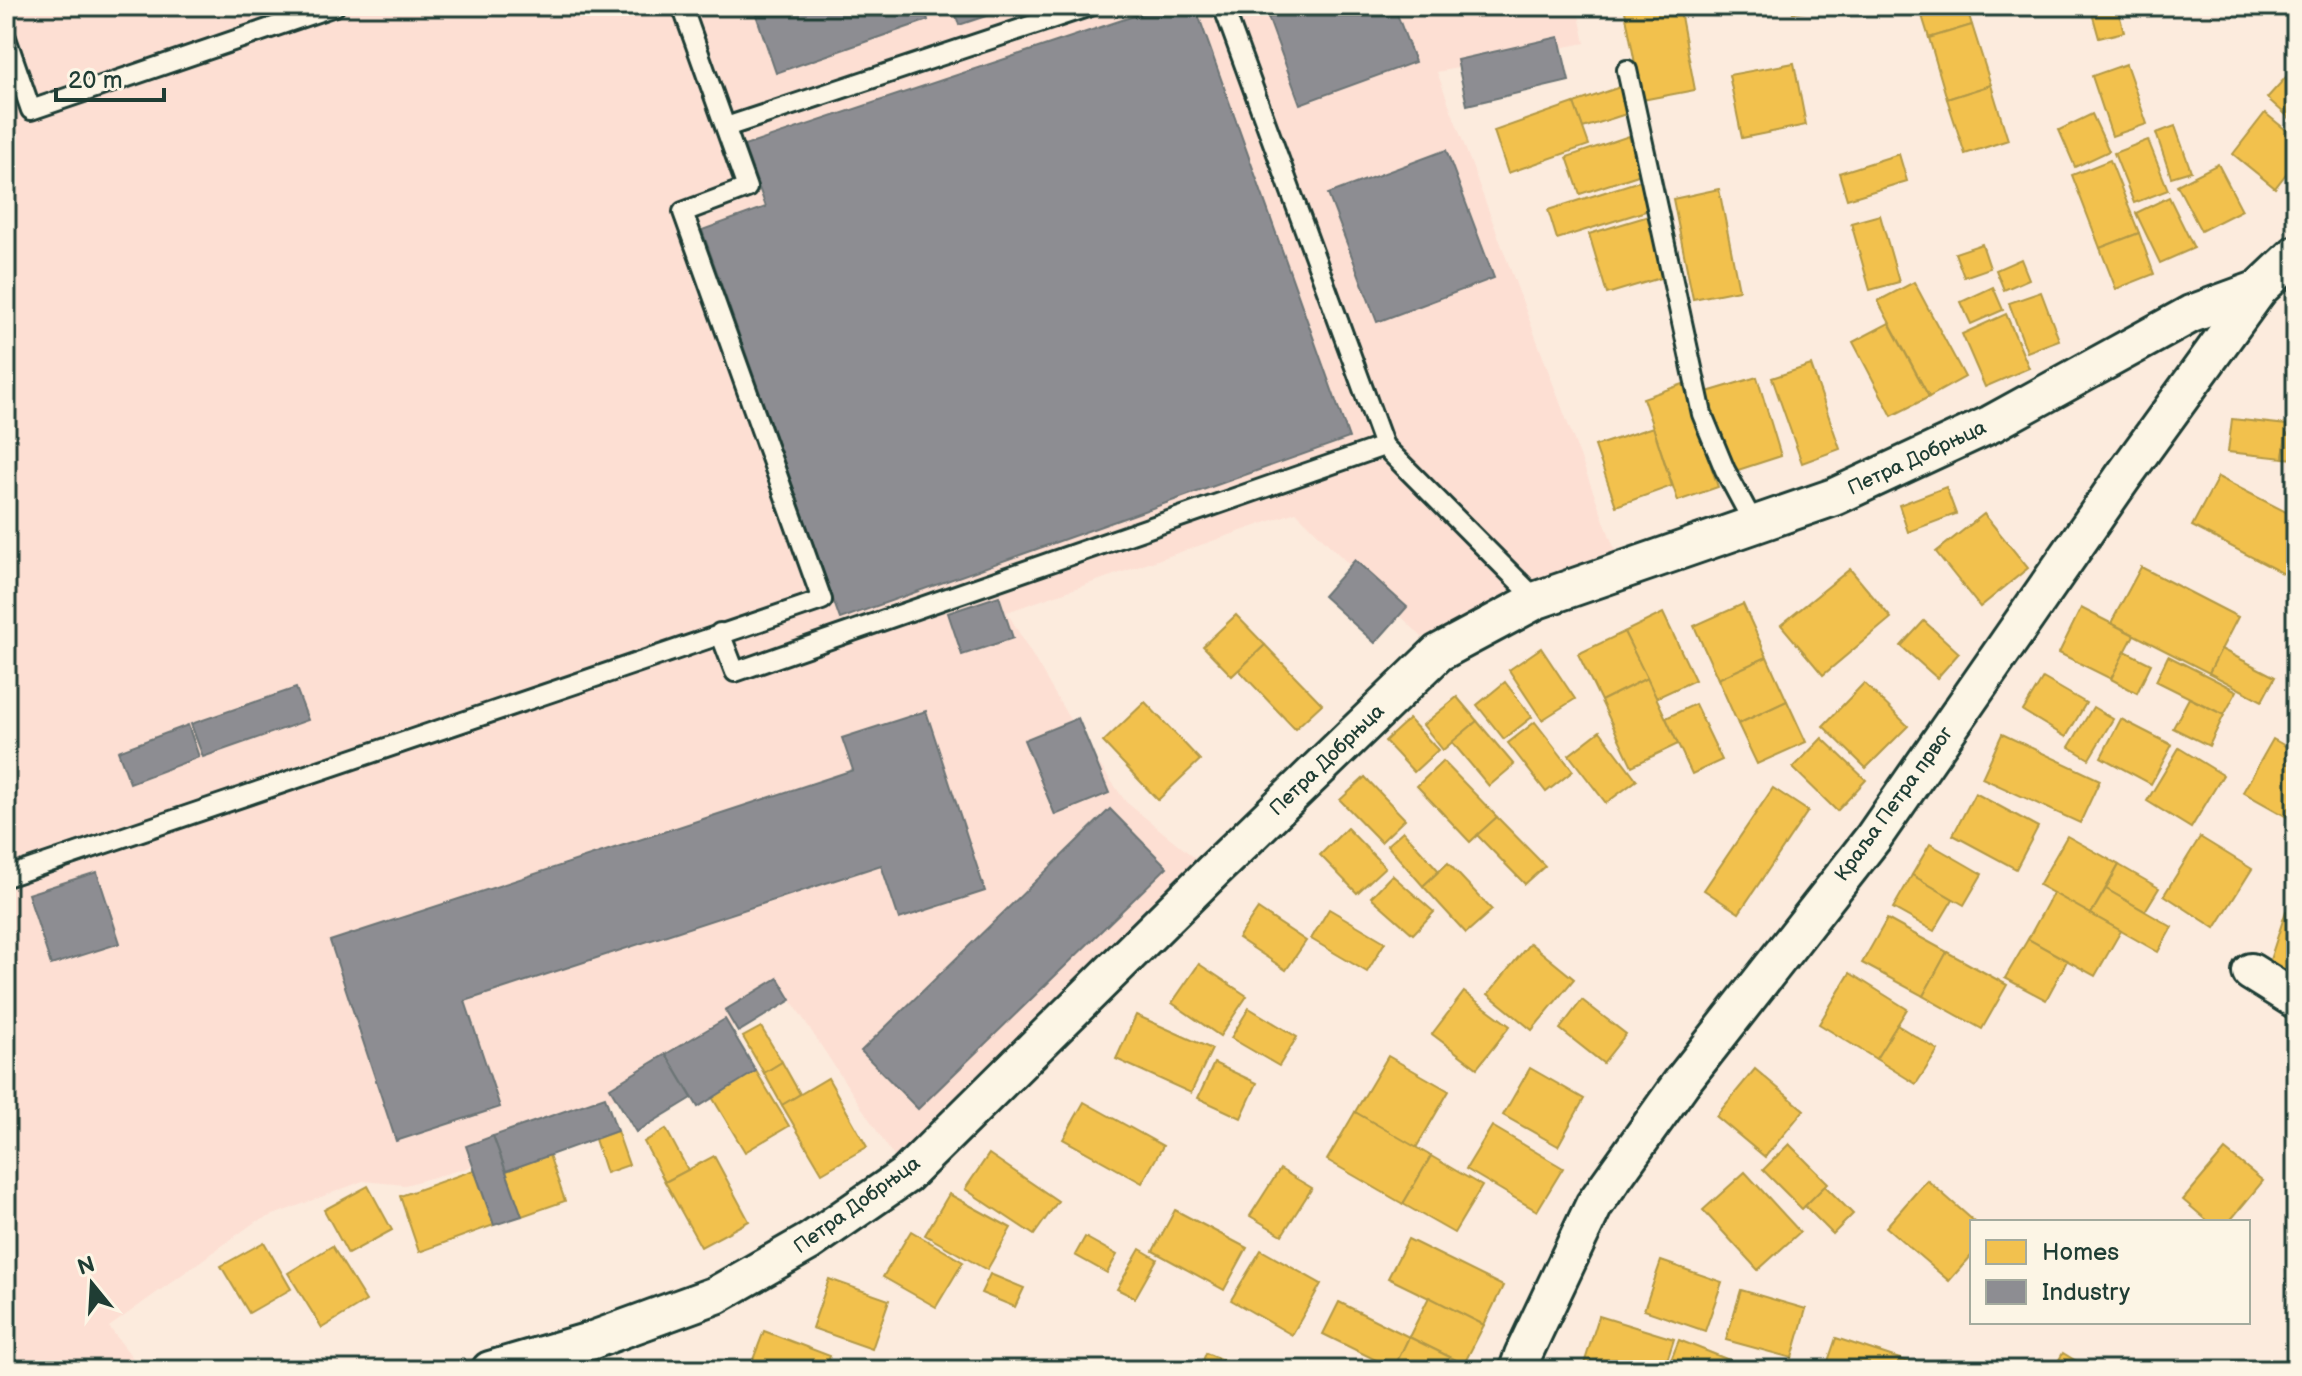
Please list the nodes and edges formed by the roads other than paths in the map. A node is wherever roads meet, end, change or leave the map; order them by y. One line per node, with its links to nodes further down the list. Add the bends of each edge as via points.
1 (335, 6): 5 (lane, via 31,110)
2 (682, 6): 7 (lane)
3 (1090, 6): 7 (lane)
4 (1223, 6): 10 (lane)
5 (6, 38)
6 (1627, 70): 11 (lane, via 1702,414)
7 (726, 127): 13 (lane, via 747,188 683,212 822,600)
8 (2296, 254): 9 (street, Краља Петра првог)
9 (2259, 289): 11 (street, Петра Добрњца, via 2191,314 1991,424 1834,497); 19 (street, Краља Петра првог, via 1873,838 1681,1083 1594,1205)
10 (1384, 446): 12 (lane); 13 (lane, via 735,672)
11 (1754, 524): 12 (street, Петра Добрњца)
12 (1537, 600): 17 (street, Петра Добрњца, via 1438,653 906,1175 809,1242 716,1295)
13 (720, 633): 14 (lane)
14 (6, 877)
15 (2251, 972): 16 (street)
16 (2296, 1000)
17 (565, 1360): 18 (street, Петра Добрњца)
18 (490, 1370)
19 (1518, 1370)

